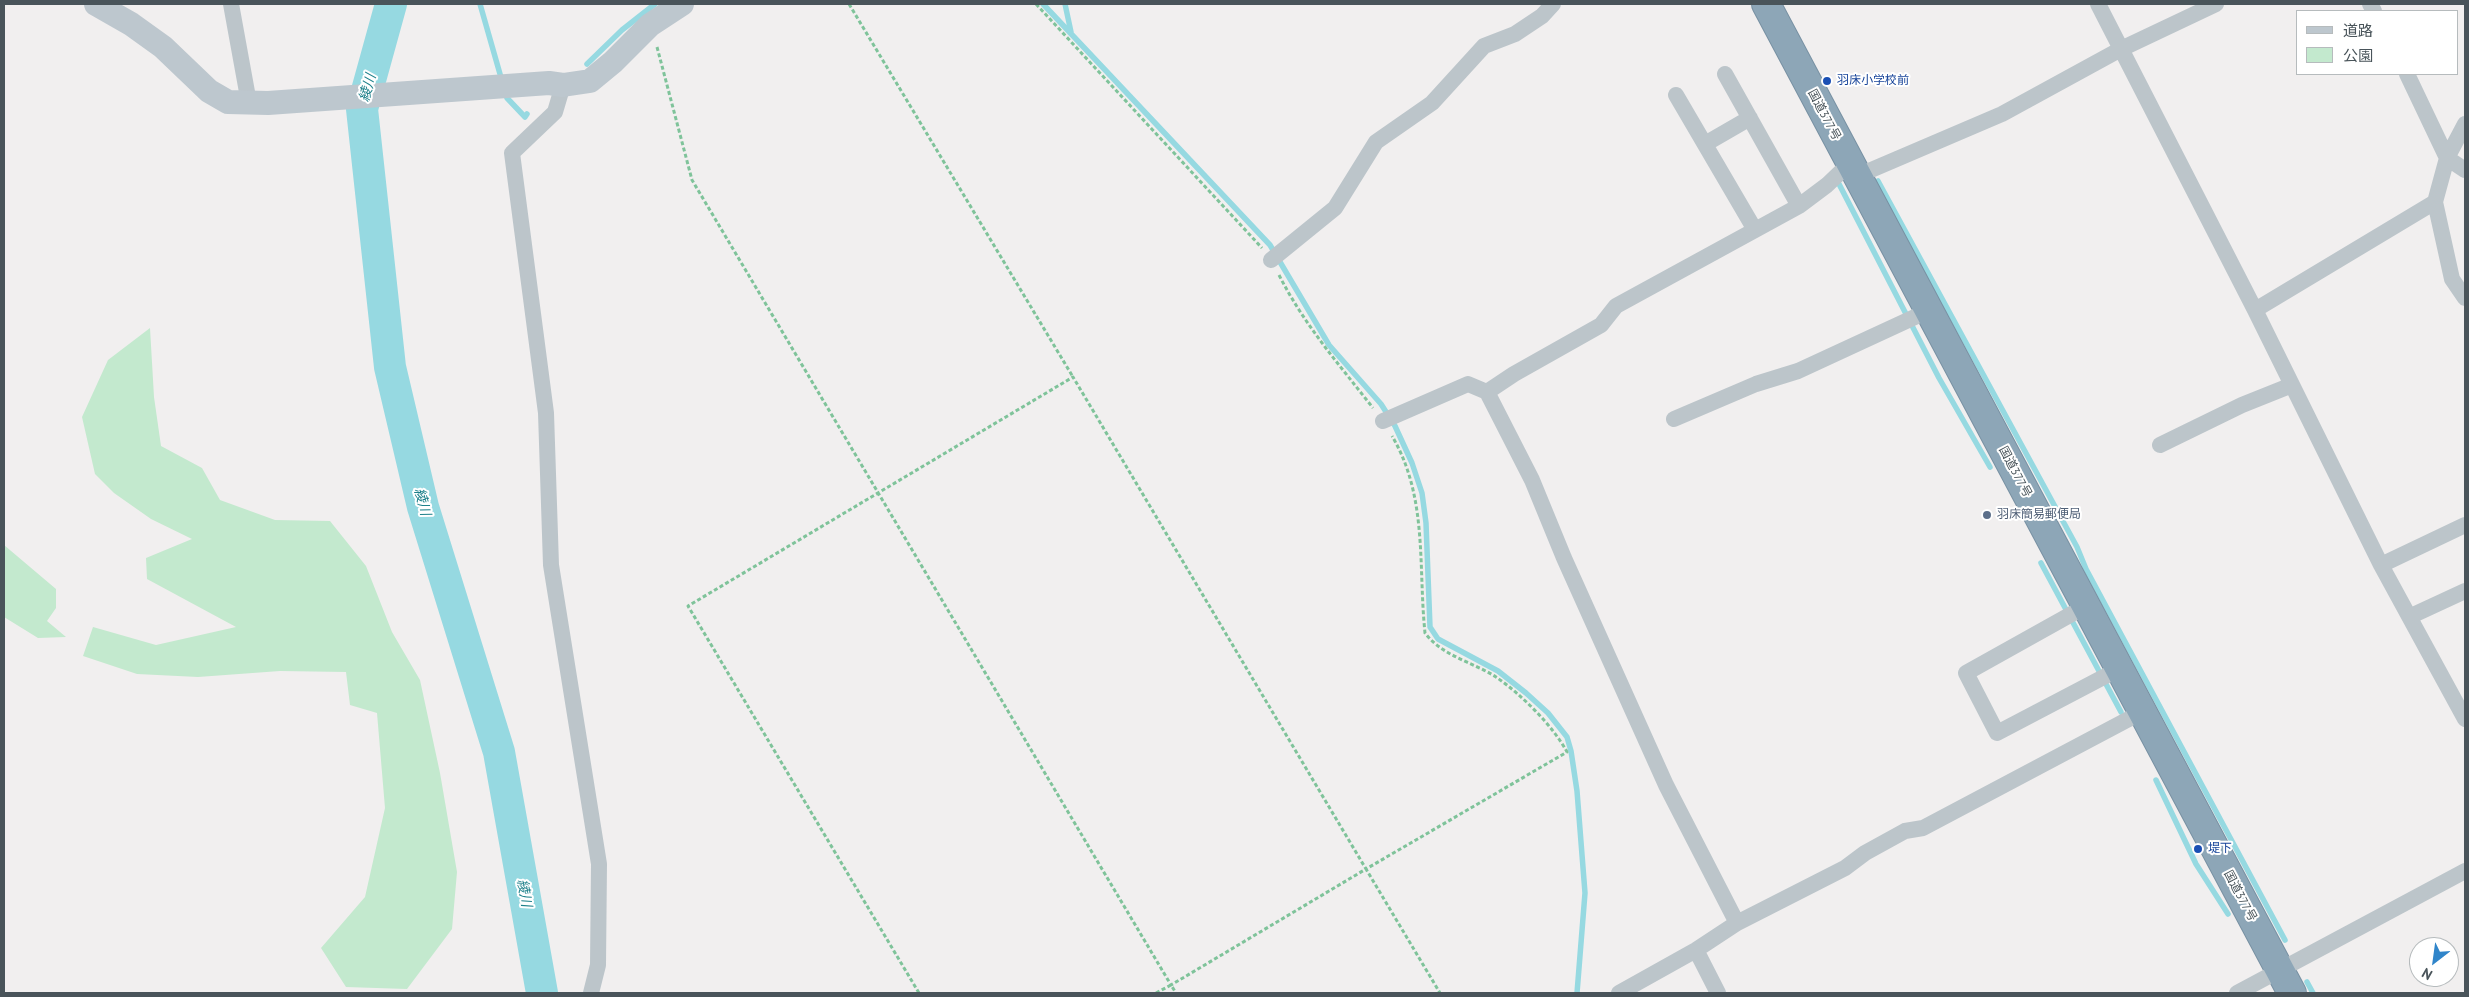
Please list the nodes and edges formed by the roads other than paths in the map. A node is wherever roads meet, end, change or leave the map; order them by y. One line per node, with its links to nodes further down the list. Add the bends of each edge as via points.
1 (96, 4): 13 (street, via 163,47 209,91 228,102)
2 (231, 4): 13 (street)
3 (682, 4): 11 (street, via 650,25 590,81)
4 (1553, 4): 22 (street, via 1542,16 1515,34 1484,46 1432,103 1376,142 1335,208)
5 (1766, 4): 18 (highway, 国道377号)
6 (2098, 4): 8 (street)
7 (2216, 4): 8 (street)
8 (2121, 49): 18 (street, via 2002,114); 24 (street)
9 (1725, 74): 14 (street)
10 (2408, 75): 17 (street)
11 (556, 84): 13 (street); 43 (street, via 555,112 512,153 546,413 551,565 599,864 598,965)
12 (1676, 95): 16 (street)
13 (259, 103)
14 (1750, 118): 16 (street); 20 (street)
15 (2465, 124): 17 (street)
16 (1705, 144): 21 (street)
17 (2459, 163): 19 (street)
18 (1853, 169): 20 (street); 25 (highway, 国道377号)
19 (2435, 202): 23 (street, via 2452,279); 24 (street)
20 (1799, 206): 21 (street)
21 (1755, 230): 27 (street, via 1616,306 1601,325)
22 (1275, 256)
23 (2465, 298)
24 (2256, 310): 26 (street)
25 (1917, 317): 29 (street, via 1798,371 1719,398); 34 (highway, 国道377号)
26 (2292, 385): 30 (street); 32 (street)
27 (1487, 392): 28 (street, via 1468,384); 40 (street, via 1532,480 1666,786)
28 (1388, 419)
29 (1674, 419)
30 (2160, 445)
31 (2465, 525): 32 (street)
32 (2381, 565): 35 (street)
33 (2465, 591): 35 (street)
34 (2074, 613): 36 (highway, 国道377号); 36 (street, via 1966,673 1997,733)
35 (2411, 616): 38 (street)
36 (2107, 675): 37 (highway, 国道377号)
37 (2142, 712): 40 (street, via 1923,828 1906,832 1865,853 1845,868); 42 (highway, 国道377号)
38 (2465, 719)
39 (2465, 871): 42 (street)
40 (1737, 924): 41 (street)
41 (1696, 950): 44 (street); 45 (street)
42 (2286, 982): 46 (street)
43 (591, 993)
44 (1619, 993)
45 (1718, 993)
46 (2237, 993)

